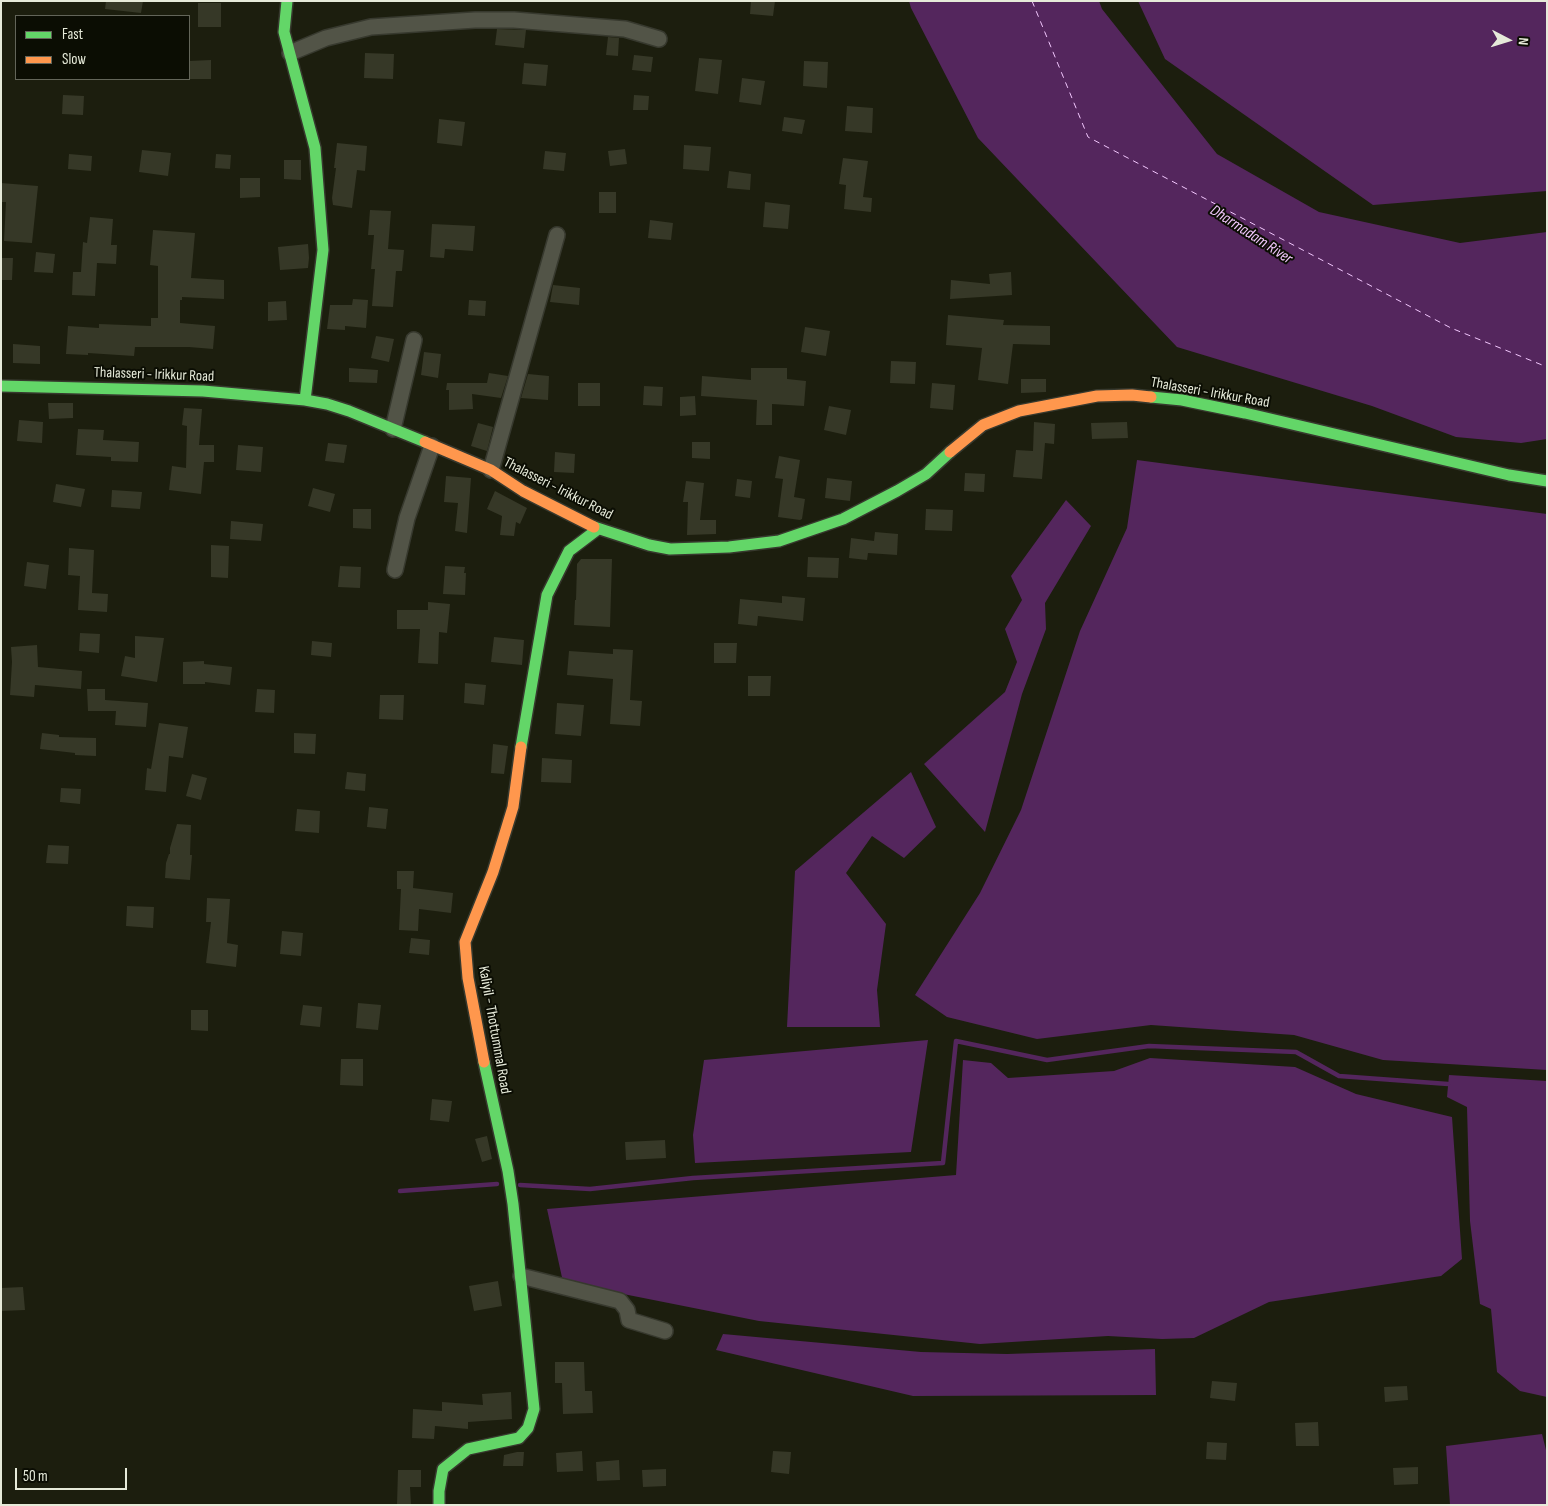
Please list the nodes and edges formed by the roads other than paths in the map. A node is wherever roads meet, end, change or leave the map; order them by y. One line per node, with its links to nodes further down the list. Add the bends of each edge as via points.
1 (287, 1): 3 (main road, via 284,32)
2 (659, 39): 3 (street, via 625,29 476,20 372,27 326,38)
3 (290, 53): 7 (main road, via 315,148 323,250)
4 (557, 235): 10 (street)
5 (414, 340): 8 (street)
6 (1, 386): 7 (main road, Thalasseri - Irikkur Road, via 203,391)
7 (305, 400): 8 (main road, Thalasseri - Irikkur Road, via 340,408)
8 (393, 429): 9 (main road, Thalasseri - Irikkur Road)
9 (432, 446): 10 (main road, Thalasseri - Irikkur Road); 13 (street, via 407,518)
10 (490, 470): 12 (main road, Thalasseri - Irikkur Road, via 523,491)
11 (1547, 480): 12 (main road, Thalasseri - Irikkur Road, via 1509,475 1182,400 1132,395 1097,396 1019,411 983,425 926,474 896,491 843,519 778,541 670,549)
12 (598, 529): 14 (main road, Kaliyil - Thottummal Road, via 570,551 547,595 512,807 493,872 465,942 476,1024 508,1171)
13 (394, 570)
14 (521, 1276): 15 (street, via 620,1301 629,1320); 16 (main road, Kaliyil - Thottummal Road, via 534,1409 528,1428 519,1438 468,1449 443,1469)
15 (665, 1331)
16 (439, 1505)

